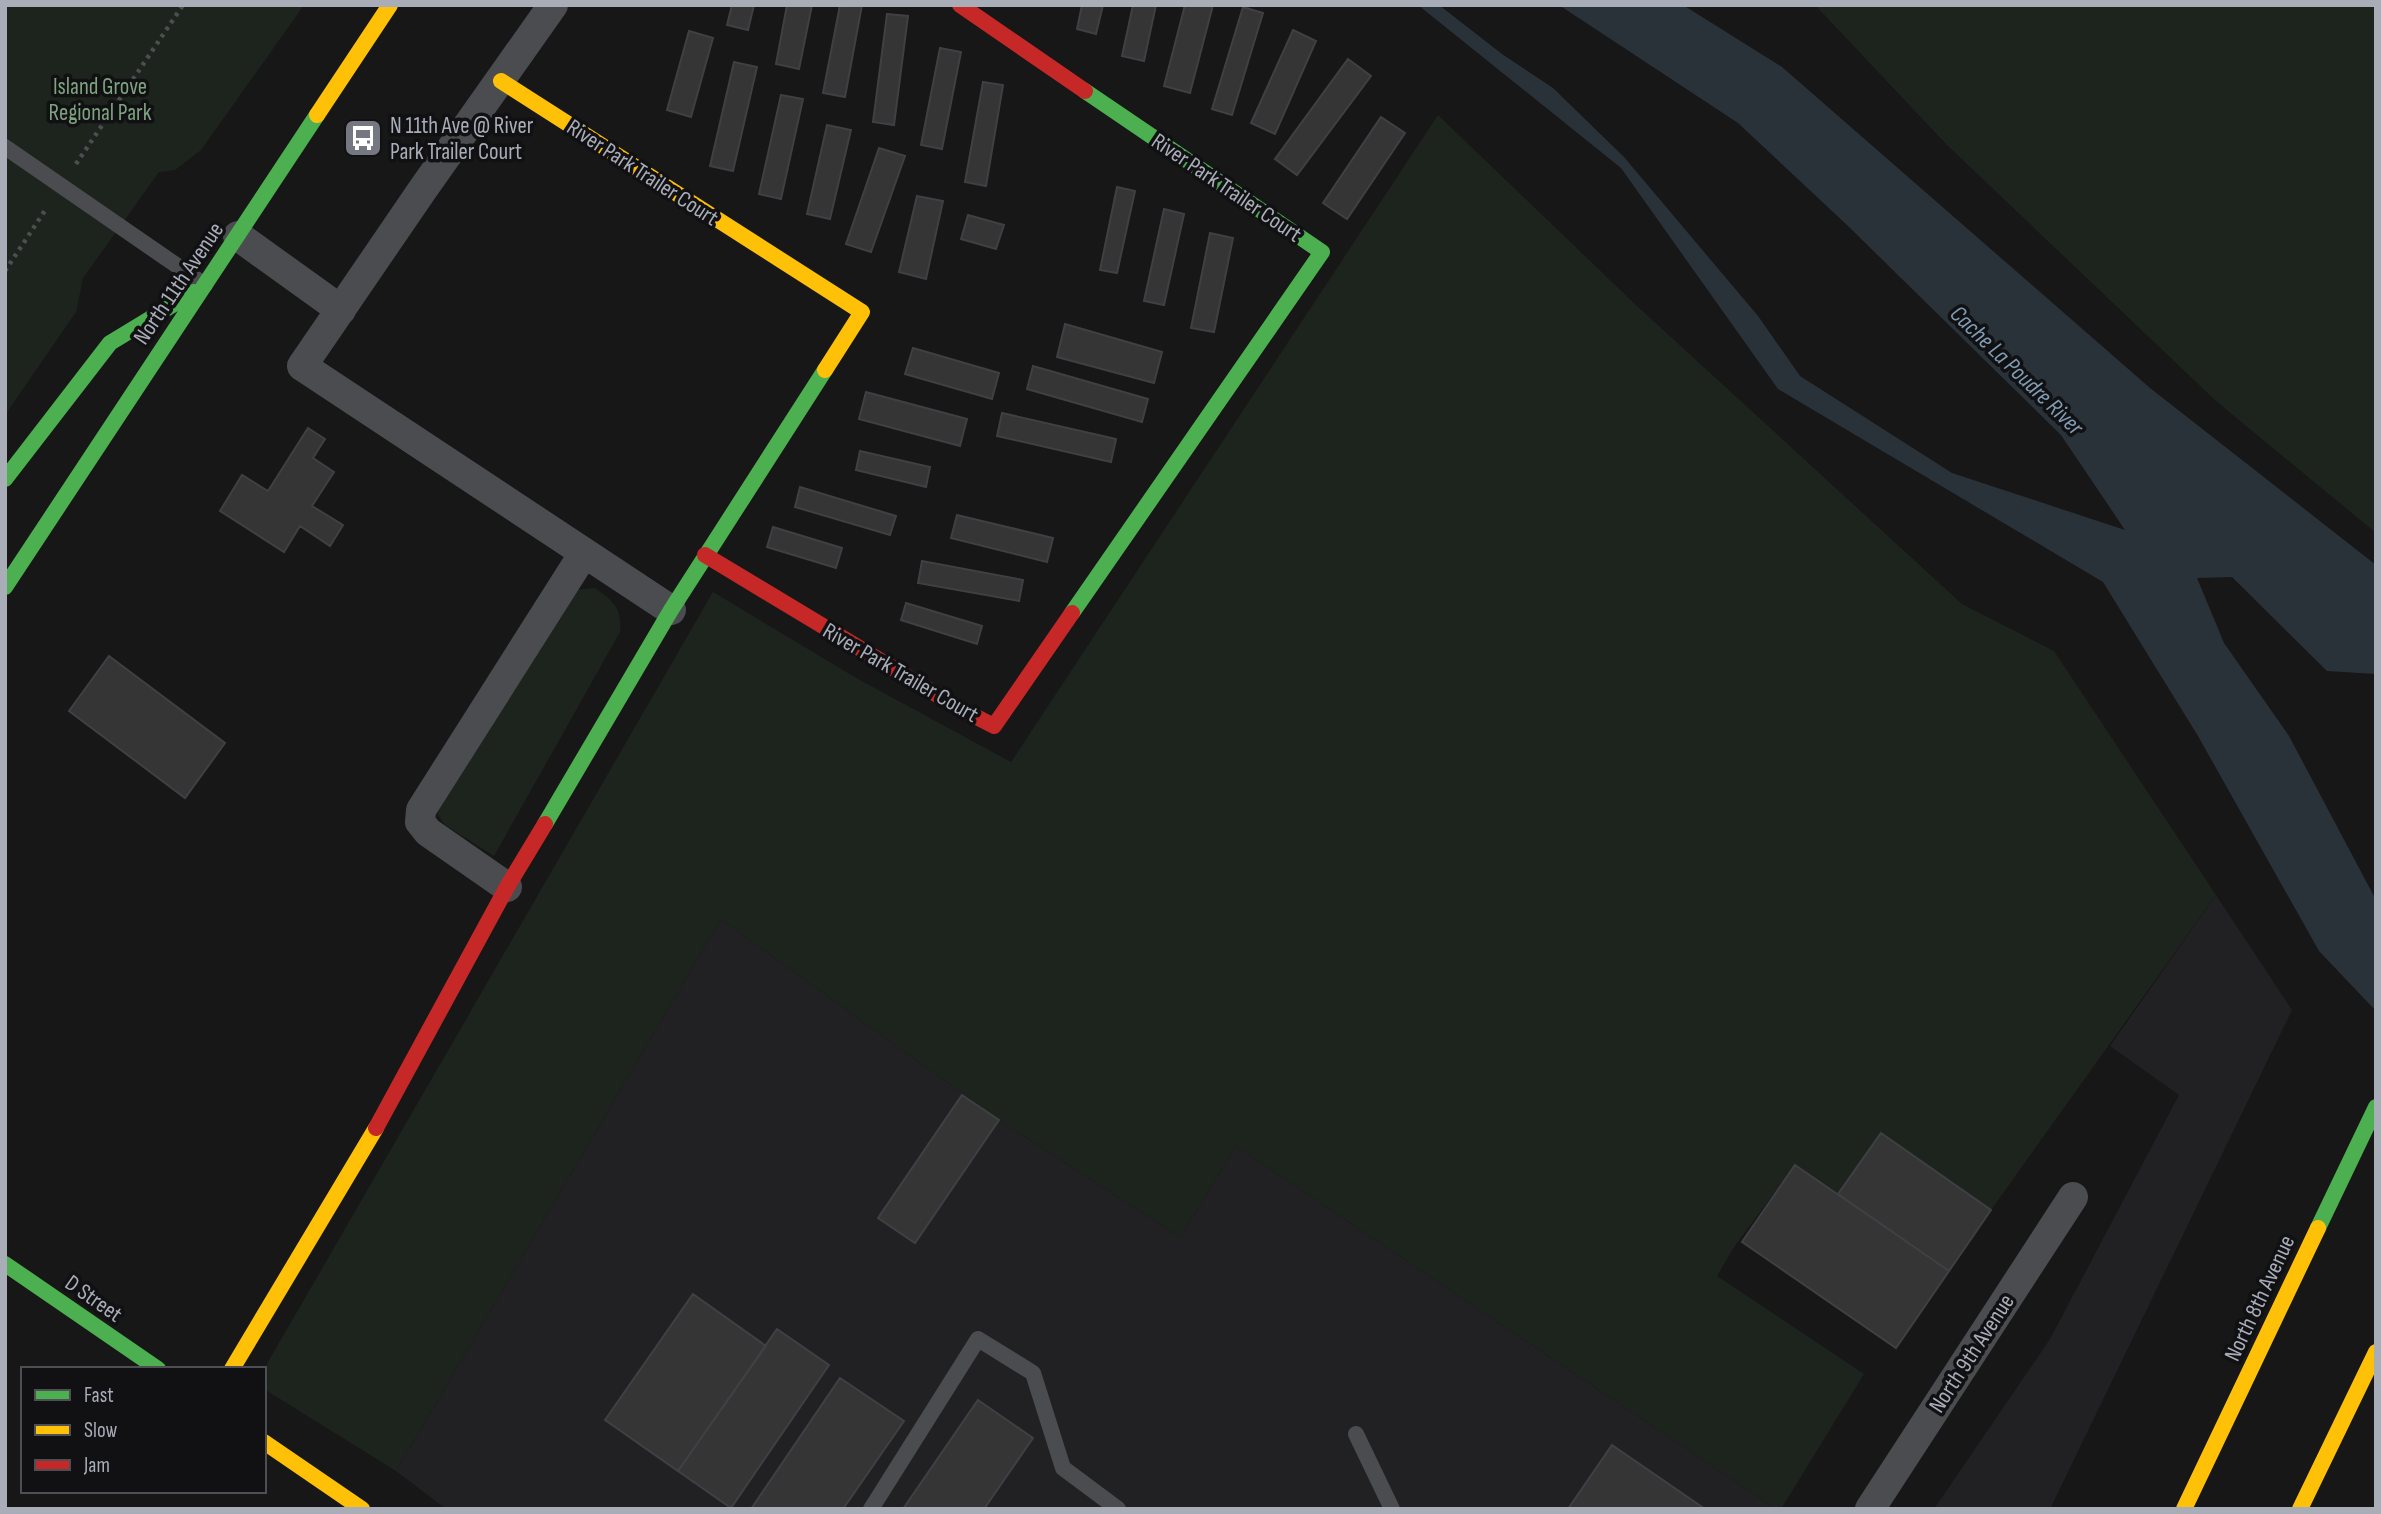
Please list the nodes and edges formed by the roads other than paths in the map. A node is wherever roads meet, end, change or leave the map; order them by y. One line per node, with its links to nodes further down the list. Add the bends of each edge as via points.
1 (390, 5): 6 (street, North 11th Avenue)
2 (553, 5): 4 (street)
3 (960, 5): 11 (street, River Park Trailer Court, via 1322,252 994,726)
4 (501, 81): 8 (street); 11 (street, River Park Trailer Court, via 862,312)
5 (5, 147): 7 (lane)
6 (238, 236): 7 (street, North 11th Avenue); 8 (street)
7 (205, 285): 9 (street, via 110,343); 12 (street, North 11th Avenue)
8 (341, 310): 10 (street, via 302,366)
9 (5, 479)
10 (584, 553): 13 (street); 14 (street, via 421,810 420,822 428,832)
11 (705, 555): 13 (street)
12 (5, 587)
13 (671, 611): 14 (street)
14 (507, 887): 20 (street, via 382,1116)
15 (2374, 1110): 28 (street, North 8th Avenue)
16 (2073, 1197): 27 (street, North 9th Avenue)
17 (6, 1265): 19 (street, D Street)
18 (2376, 1352): 29 (street)
19 (155, 1367)
20 (233, 1367)
21 (1356, 1434): 26 (lane)
22 (266, 1443): 23 (street)
23 (362, 1509)
24 (871, 1509): 25 (lane, via 978,1339 1033,1373 1063,1468)
25 (1118, 1509)
26 (1392, 1509)
27 (1870, 1509)
28 (2184, 1509)
29 (2300, 1509)

